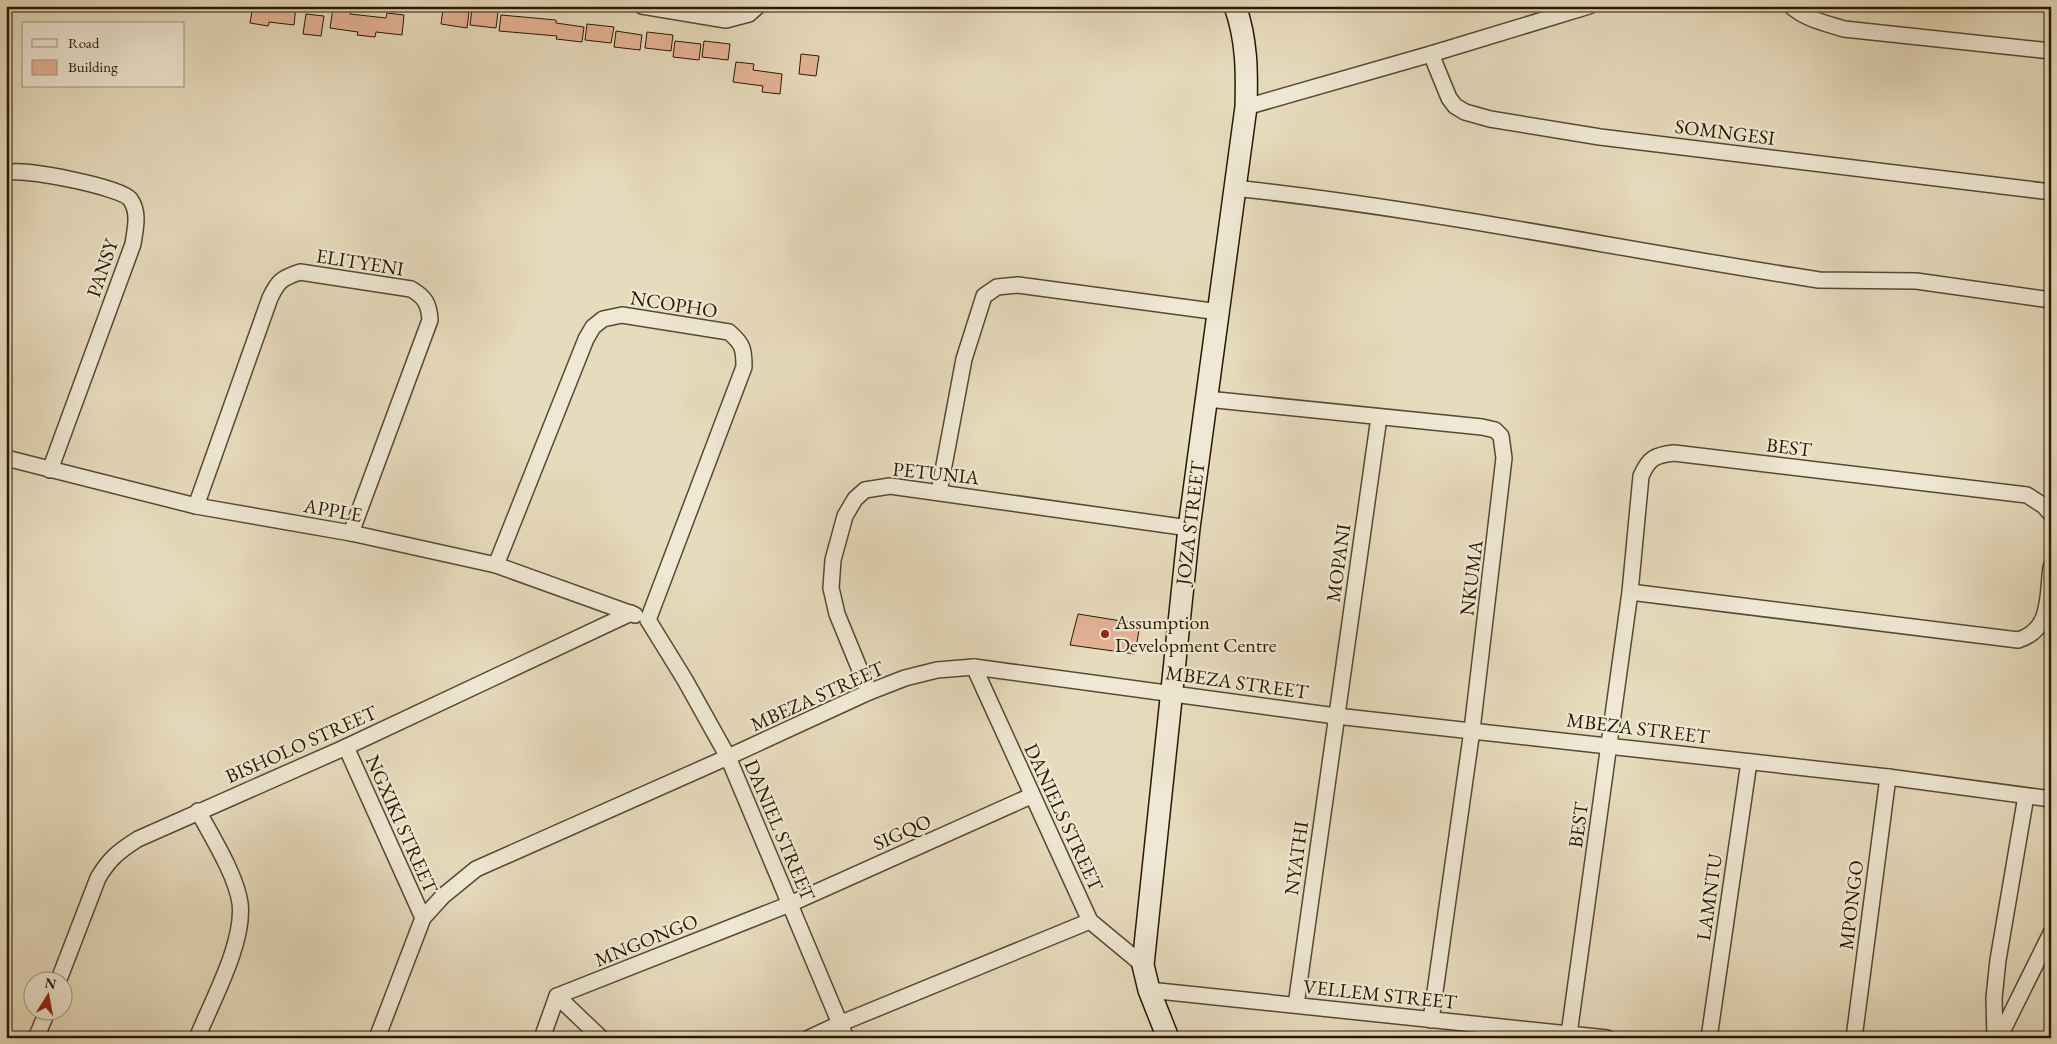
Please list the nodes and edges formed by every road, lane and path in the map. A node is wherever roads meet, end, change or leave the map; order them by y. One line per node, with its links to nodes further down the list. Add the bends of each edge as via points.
1 (642, 6): 2 (street, via 726,20 749,14)
2 (758, 6)
3 (1235, 6): 8 (street, JOZA STREET, via 1247,62)
4 (1589, 6): 7 (street)
5 (1791, 6): 6 (street, via 1816,21 1844,29)
6 (2051, 51)
7 (1431, 54): 8 (street); 11 (street, SOMNGESI, via 1455,106 1490,119 1600,136)
8 (1246, 107): 10 (street, JOZA STREET)
9 (6, 173): 17 (street, PANSY, via 28,173 111,190 124,194 135,210 133,244)
10 (1234, 188): 12 (street, via 1316,197 1819,280 1916,281); 13 (street, JOZA STREET)
11 (2051, 192)
12 (2051, 300)
13 (1219, 312): 14 (street, JOZA STREET); 18 (street, via 1018,285 997,287 984,296 976,316 964,359)
14 (1207, 399): 15 (street, NKUMA); 21 (street, JOZA STREET)
15 (1379, 417): 31 (street, MOPANI); 32 (street, NKUMA, via 1482,427 1495,430 1501,436 1504,458)
16 (6, 458): 17 (street, APPLE)
17 (50, 470): 19 (street, APPLE)
18 (939, 492): 21 (street, PETUNIA); 29 (street, PETUNIA, via 890,486 865,490 845,516 832,560 831,588)
19 (196, 506): 22 (street, APPLE); 22 (street, ELITYENI, via 278,283 300,272 411,289 429,305 430,320)
20 (2051, 514): 25 (street, BEST, via 2036,499 2027,496 1674,453 1660,455 1647,463 1641,476)
21 (1189, 528): 30 (street, JOZA STREET)
22 (352, 533): 23 (street, APPLE)
23 (496, 565): 26 (street, APPLE); 27 (street, NCOPHO, via 593,327 603,319 622,314 729,332 739,340 744,352 744,367)
24 (2051, 567): 25 (street, via 2044,621 2034,633 2018,640)
25 (1630, 592): 33 (street, BEST)
26 (631, 613): 27 (street, APPLE); 34 (street, BISHOLO STREET)
27 (648, 620): 35 (street, DANIEL STREET)
28 (974, 667): 29 (street, MBEZA STREET, via 937,670); 30 (street, MBEZA STREET); 38 (street, DANIELS STREET)
29 (869, 692): 35 (street, MBEZA STREET)
30 (1170, 692): 31 (street, MBEZA STREET); 46 (street, JOZA STREET)
31 (1336, 716): 32 (street, MBEZA STREET); 50 (street, NYATHI)
32 (1472, 730): 33 (street, MBEZA STREET); 51 (street, NKUMA)
33 (1609, 745): 36 (street, MBEZA STREET); 55 (street, BEST)
34 (346, 746): 41 (street, BISHOLO STREET); 43 (street, NGXIKI STREET)
35 (728, 758): 42 (street, DANIEL STREET); 43 (street, MBEZA STREET, via 476,869 443,896)
36 (1749, 762): 37 (street, MBEZA STREET); 65 (street, LAMNTU)
37 (1888, 777): 39 (street, MBEZA STREET); 66 (street, MPONGO)
38 (1031, 796): 42 (street, SIGQO); 44 (street, DANIELS STREET)
39 (2026, 796): 40 (street, MBEZA STREET); 67 (street, via 1998,960 1994,998)
40 (2051, 799)
41 (198, 811): 47 (street, BISHOLO STREET, via 138,839 106,862); 57 (street, via 228,868 240,915 236,944)
42 (790, 904): 49 (street, MNGONGO); 53 (street, DANIEL STREET)
43 (423, 918): 58 (street, MBEZA STREET)
44 (1090, 922): 46 (street, DANIELS STREET); 53 (street)
45 (2051, 933): 67 (street)
46 (1143, 964): 48 (street, JOZA STREET)
47 (62, 972)
48 (1149, 990): 50 (street, VELLEM STREET); 63 (street, JOZA STREET)
49 (557, 996): 59 (street); 60 (street)
50 (1296, 1005): 51 (street, VELLEM STREET)
51 (1431, 1020): 54 (street, VELLEM STREET)
52 (42, 1022): 56 (street)
53 (839, 1024): 61 (street); 62 (street, DANIEL STREET)
54 (1492, 1032): 55 (street, VELLEM STREET)
55 (1569, 1034): 64 (street, VELLEM STREET)
56 (36, 1038)
57 (197, 1038)
58 (377, 1038)
59 (542, 1038)
60 (600, 1038)
61 (808, 1038)
62 (846, 1038)
63 (1168, 1038)
64 (1607, 1038)
65 (1709, 1038)
66 (1854, 1038)
67 (1997, 1038)

